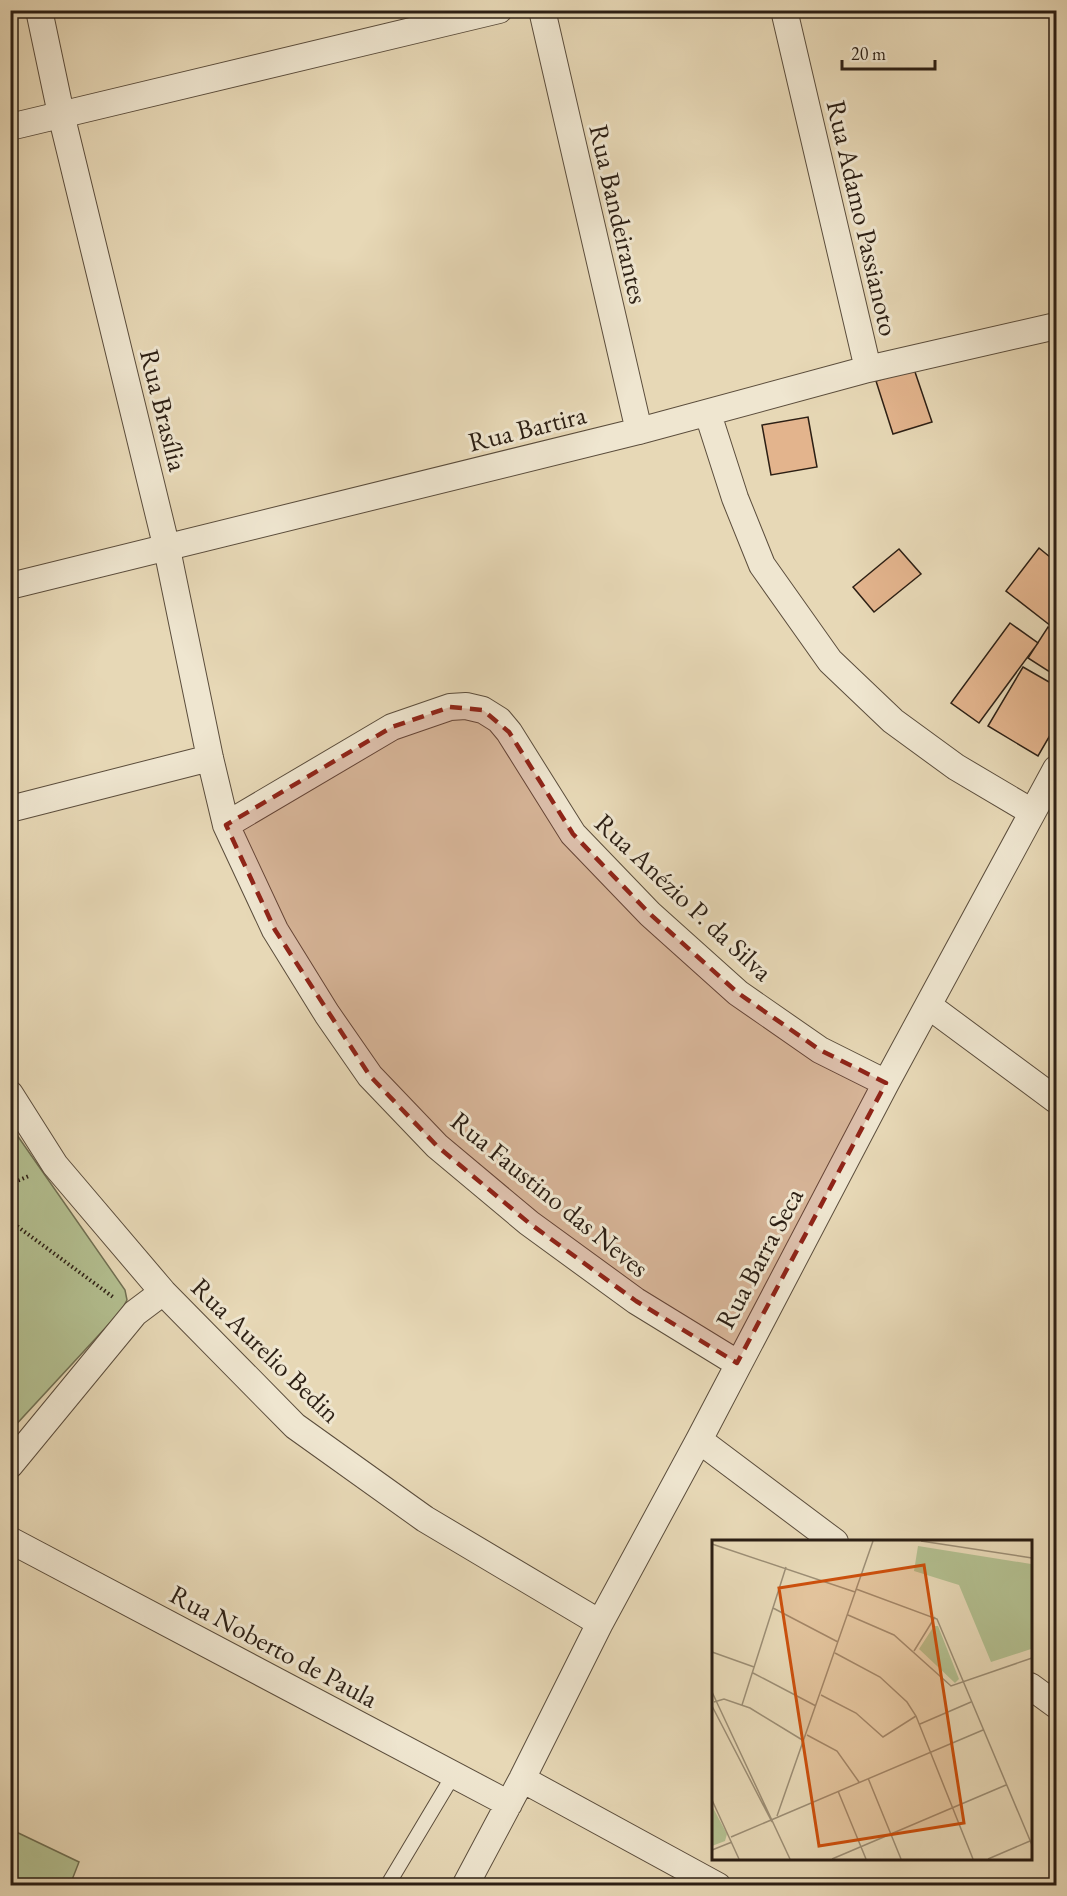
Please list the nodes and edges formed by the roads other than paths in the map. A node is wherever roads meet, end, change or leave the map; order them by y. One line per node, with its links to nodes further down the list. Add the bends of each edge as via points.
1 (39, 10): 5 (street, Rua Brasília)
2 (499, 10): 5 (street)
3 (542, 10): 10 (street, Rua Bandeirantes)
4 (784, 10): 8 (street, Rua Adamo Passianoto)
5 (61, 114): 6 (street); 11 (street, Rua Brasília)
6 (10, 127)
7 (1056, 326): 8 (street, Rua Bartira)
8 (868, 369): 9 (street, Rua Bartira)
9 (708, 414): 10 (street, Rua Bartira); 16 (street, via 762,565 830,661 893,721 956,767)
10 (639, 431): 11 (street, Rua Bartira)
11 (167, 549): 12 (street, Rua Bartira); 13 (street, Rua Brasília)
12 (10, 586)
13 (210, 758): 15 (street); 17 (street, Rua Brasília)
14 (1056, 769): 16 (street, Rua Barra Seca)
15 (10, 809)
16 (1032, 812): 18 (street, Rua Barra Seca)
17 (226, 825): 19 (street, Rua Anézio P. da Silva, via 392,727 450,707 483,710 499,720 508,732 573,834 650,914 738,993 820,1050); 23 (street, Rua Faustino das Neves, via 275,930 370,1076 437,1146 529,1223 636,1302)
18 (929, 1006): 19 (street, Rua Barra Seca); 21 (street)
19 (886, 1083): 23 (street, Rua Barra Seca)
20 (10, 1094): 22 (street, Rua Aurelio Bedin, via 55,1165)
21 (1056, 1100)
22 (163, 1292): 25 (street, via 135,1313); 28 (street, Rua Aurelio Bedin, via 295,1426 424,1519)
23 (738, 1363): 24 (street, Rua Barra Seca)
24 (699, 1440): 27 (street); 28 (street, Rua Barra Seca)
25 (10, 1465)
26 (10, 1540): 31 (street, Rua Noberto de Paula)
27 (833, 1540)
28 (600, 1623): 32 (street, Rua Barra Seca)
29 (1031, 1687): 30 (street)
30 (1056, 1705)
31 (453, 1774): 33 (street, Rua Noberto de Paula); 34 (lane)
32 (522, 1779): 33 (street, Rua Barra Seca); 36 (street)
33 (509, 1804): 35 (street, Rua Barra Seca)
34 (387, 1886)
35 (465, 1886)
36 (718, 1886)

